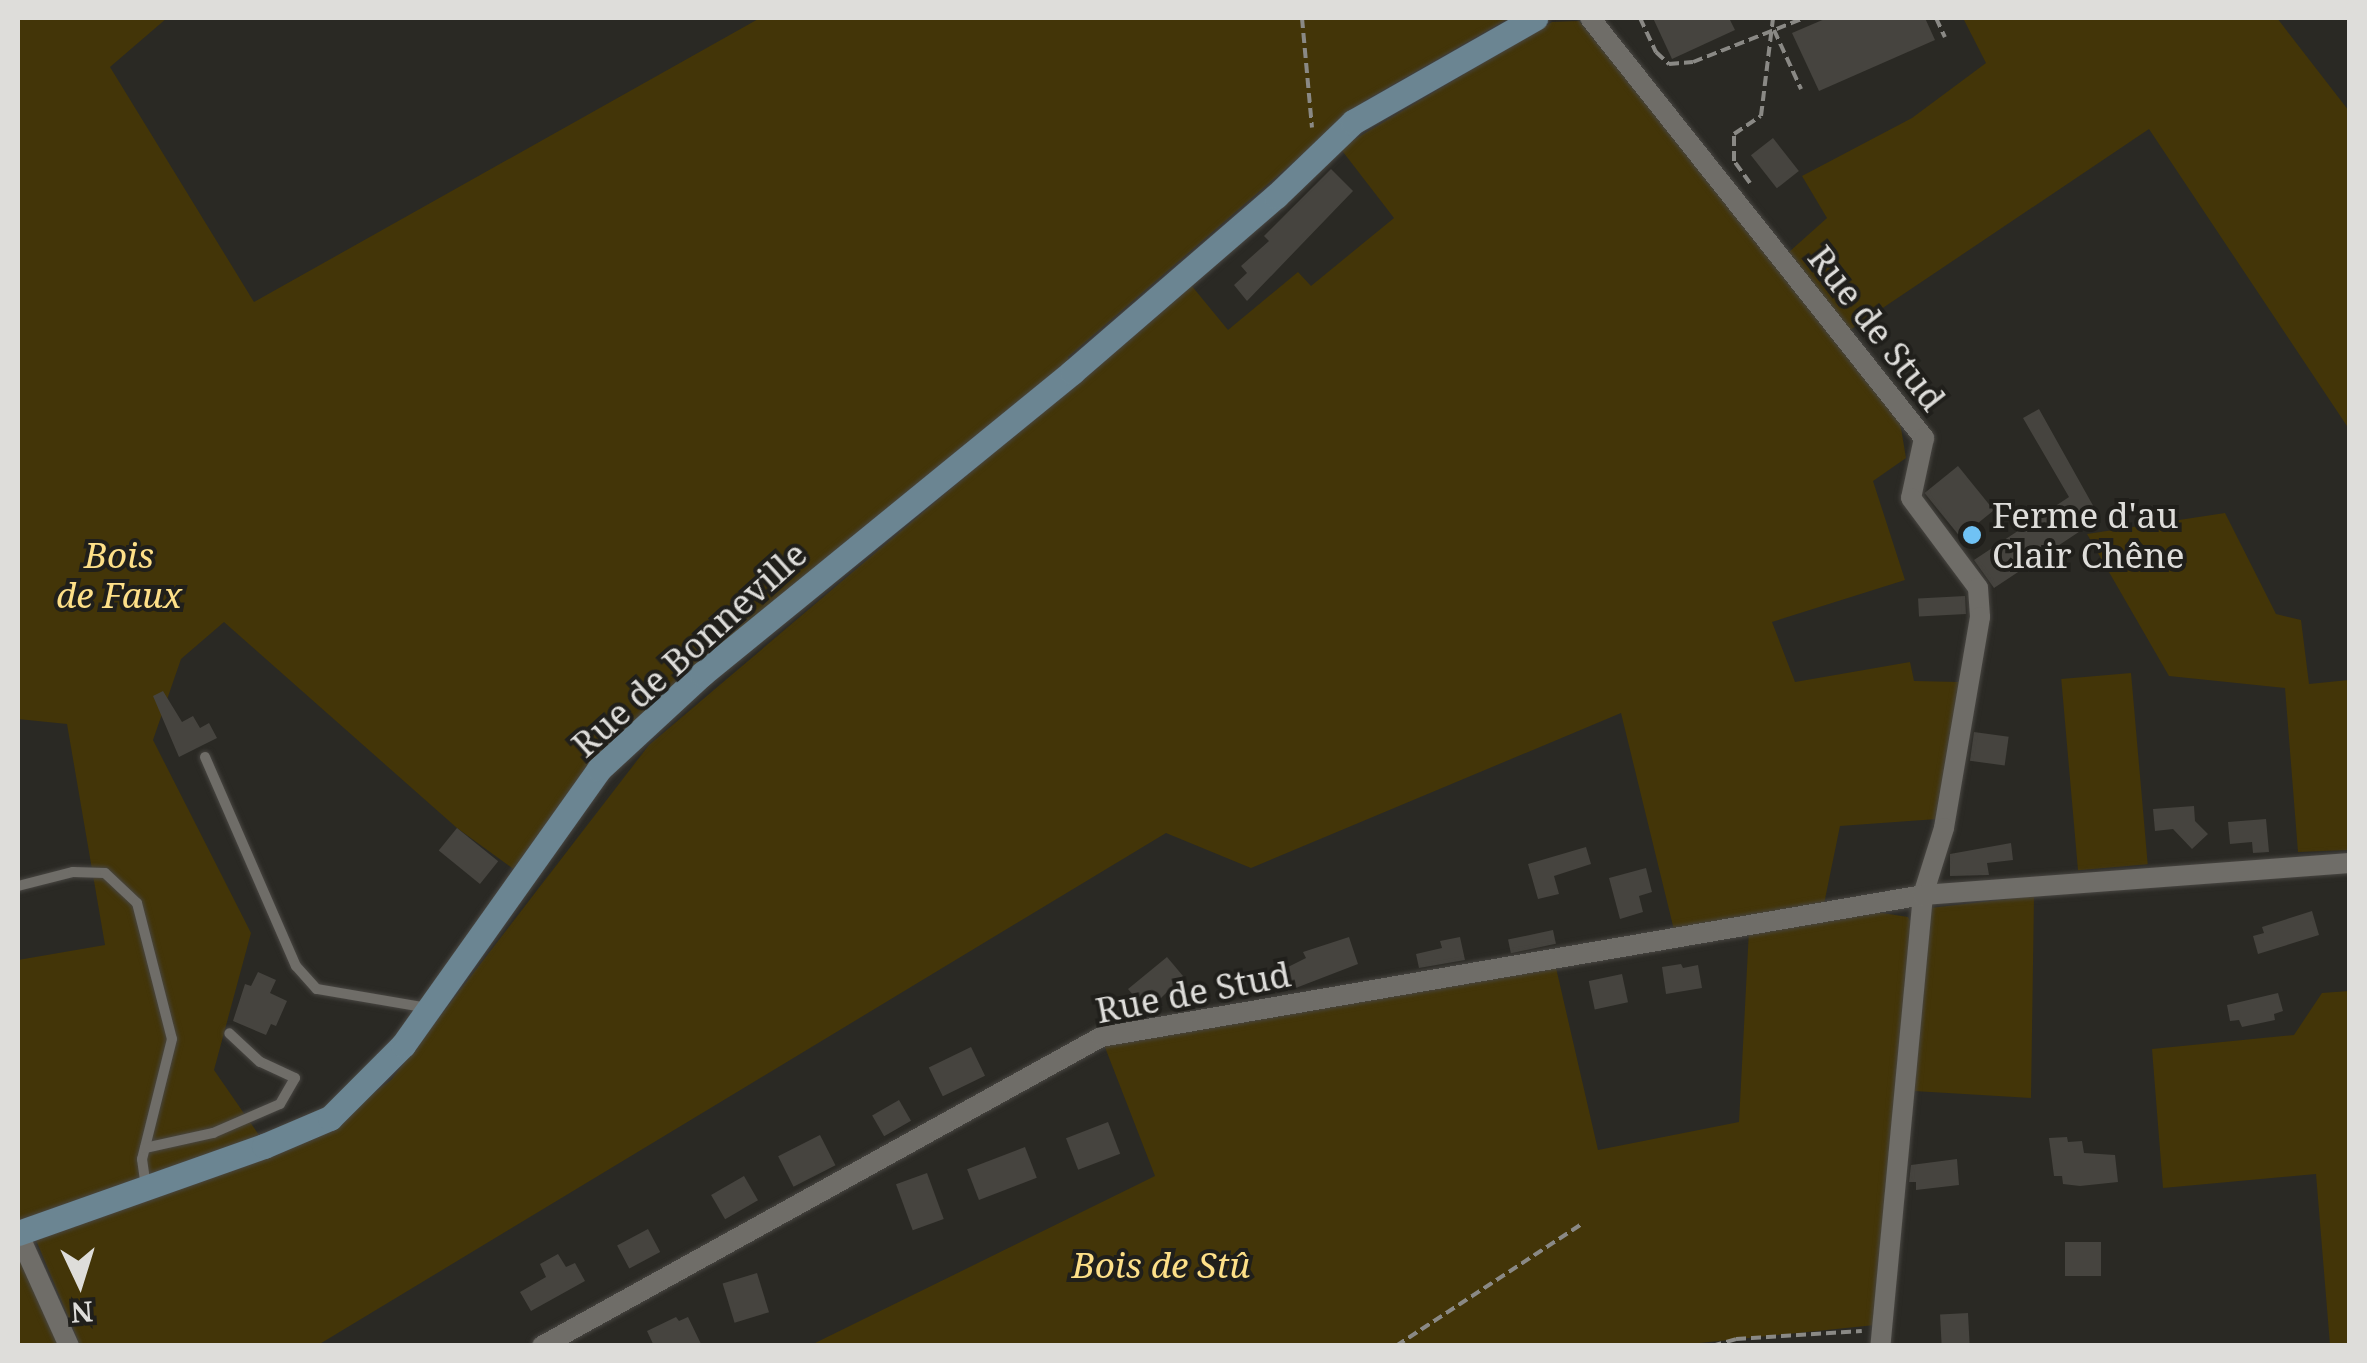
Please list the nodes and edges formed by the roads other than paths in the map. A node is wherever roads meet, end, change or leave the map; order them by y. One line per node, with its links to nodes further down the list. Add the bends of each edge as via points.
1 (1535, 18): 7 (street, Rue de Bonneville, via 1353,122 1072,372 702,674 599,769)
2 (1590, 18): 6 (street, Rue de Stud, via 1924,438 1911,498 1978,588 1980,617 1944,828)
3 (205, 757): 7 (lane, via 296,966 317,989)
4 (2350, 863): 6 (street, Rue de Stud)
5 (18, 886): 9 (lane, via 74,872 105,873 136,903 172,1038)
6 (1924, 896): 12 (street, Rue de Stud); 14 (street, Rue de Stud, via 1101,1038)
7 (429, 1008): 10 (street, Rue de Bonneville, via 403,1046 330,1118)
8 (228, 1034): 9 (lane, via 260,1062 295,1078 280,1104 213,1133)
9 (145, 1148): 10 (lane)
10 (146, 1188): 11 (street, Rue de Bonneville)
11 (18, 1233): 13 (street)
12 (1881, 1338)
13 (69, 1346)
14 (542, 1346)

